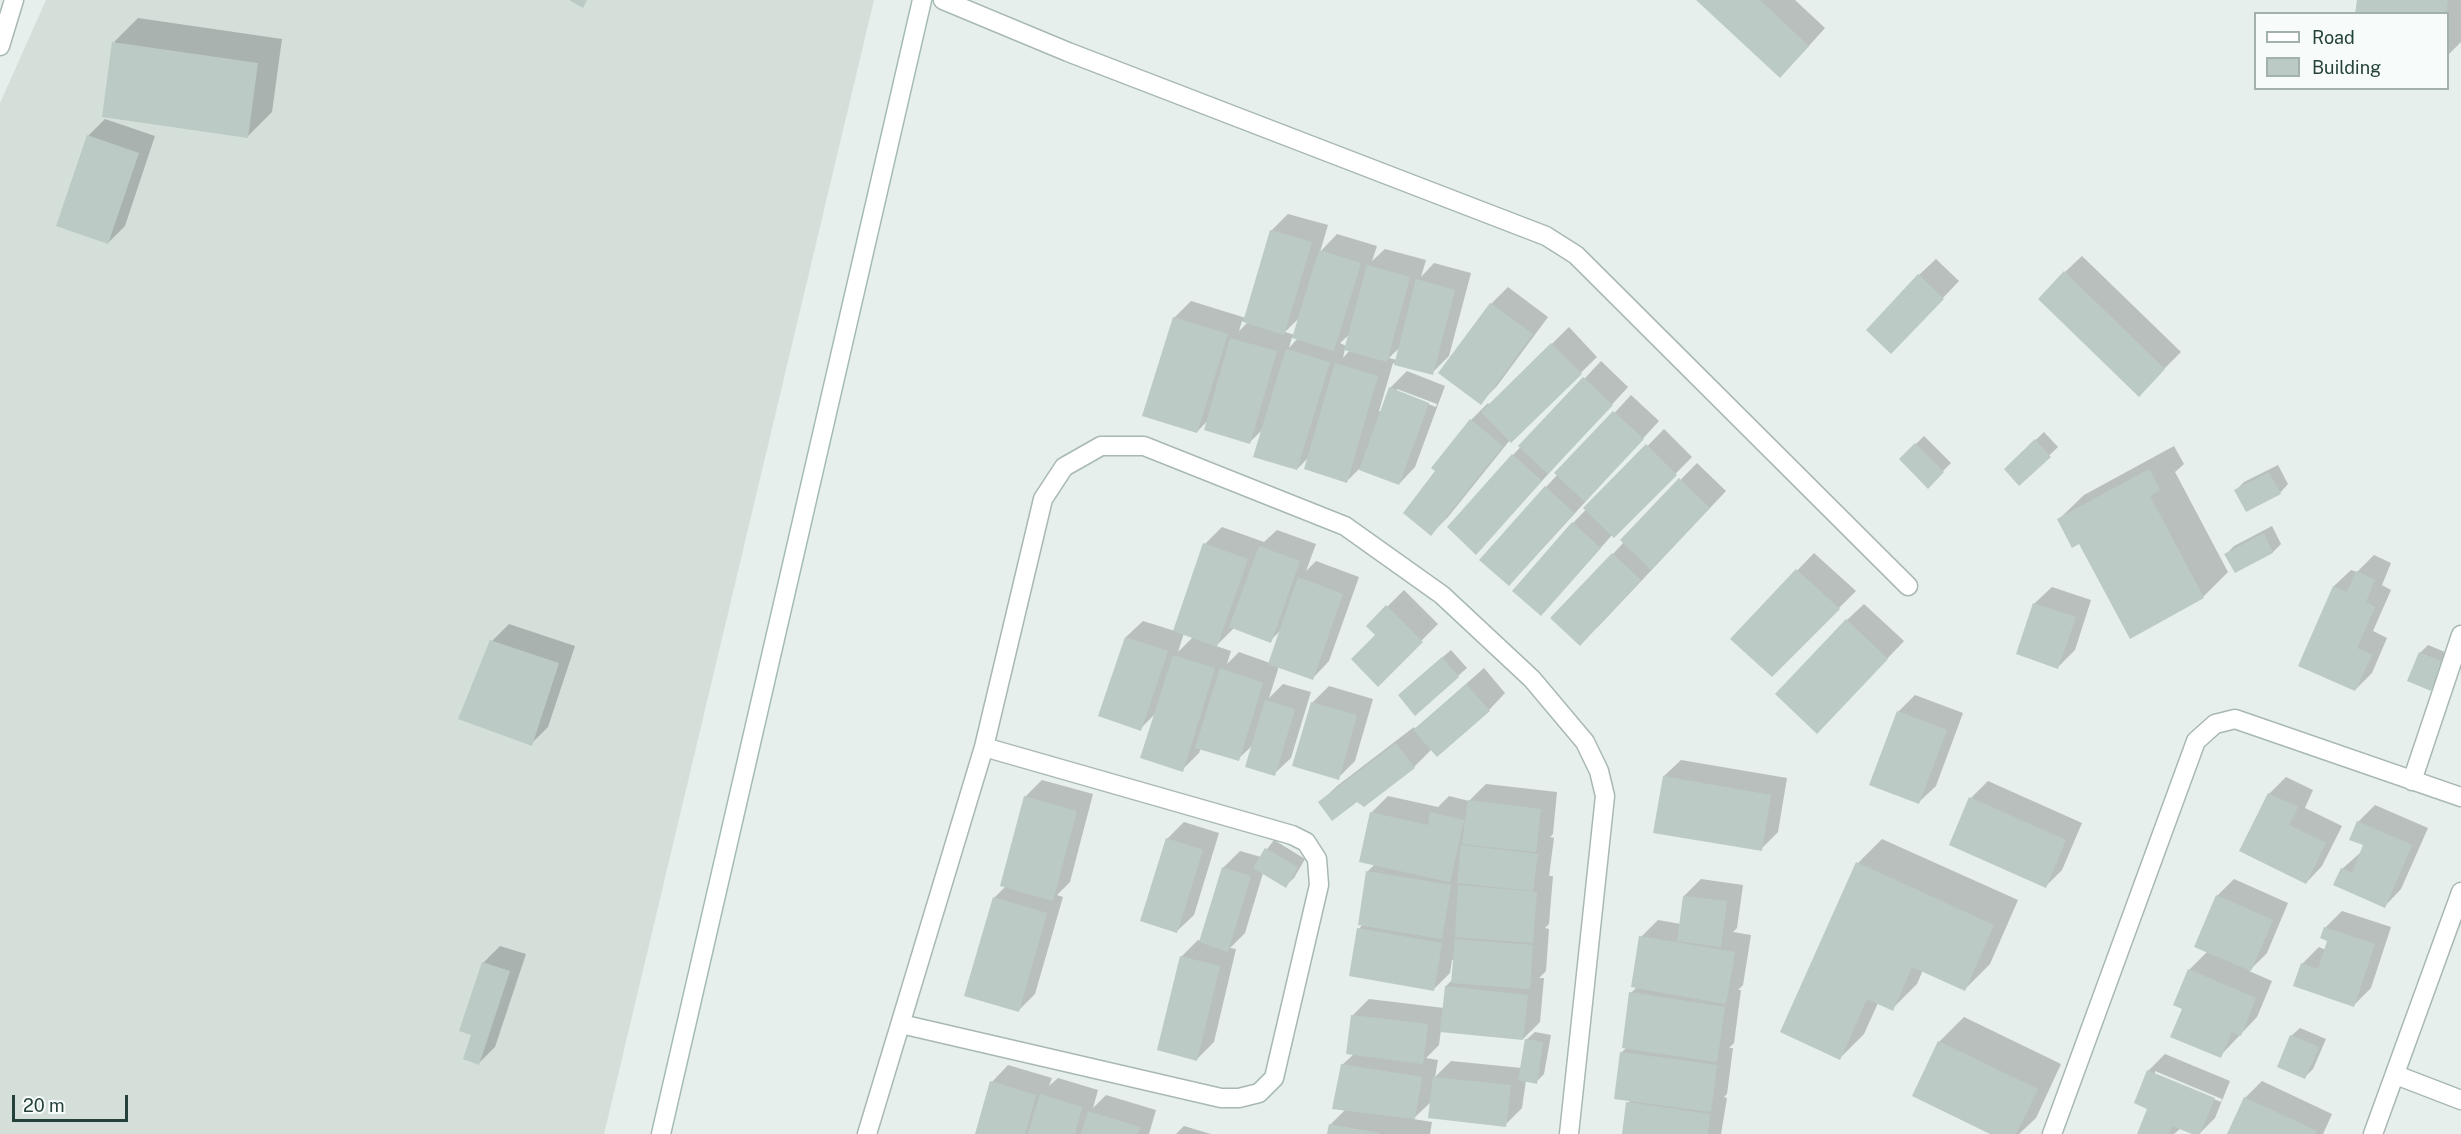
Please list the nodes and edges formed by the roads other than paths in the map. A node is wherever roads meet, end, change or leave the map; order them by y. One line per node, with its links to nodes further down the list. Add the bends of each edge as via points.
1 (14, 0): 4 (street)
2 (922, 0): 14 (street)
3 (943, 0): 5 (street, via 1546,236 1576,255)
4 (0, 45)
5 (1908, 586)
6 (2461, 635): 8 (street)
7 (984, 747): 11 (street); 11 (street, via 1306,842 1317,859 1319,885 1274,1078 1259,1093 1221,1098); 16 (street, via 1043,499 1064,467 1101,446 1144,446 1345,526 1442,595 1532,679 1585,742 1599,771 1605,796)
8 (2412, 781): 9 (street); 17 (street, via 2235,719 2215,724 2196,741)
9 (2461, 797)
10 (2461, 892): 12 (street)
11 (901, 1024): 15 (street)
12 (2396, 1075): 13 (street); 18 (street)
13 (2461, 1100)
14 (660, 1134)
15 (867, 1134)
16 (1569, 1134)
17 (2052, 1134)
18 (2373, 1134)

